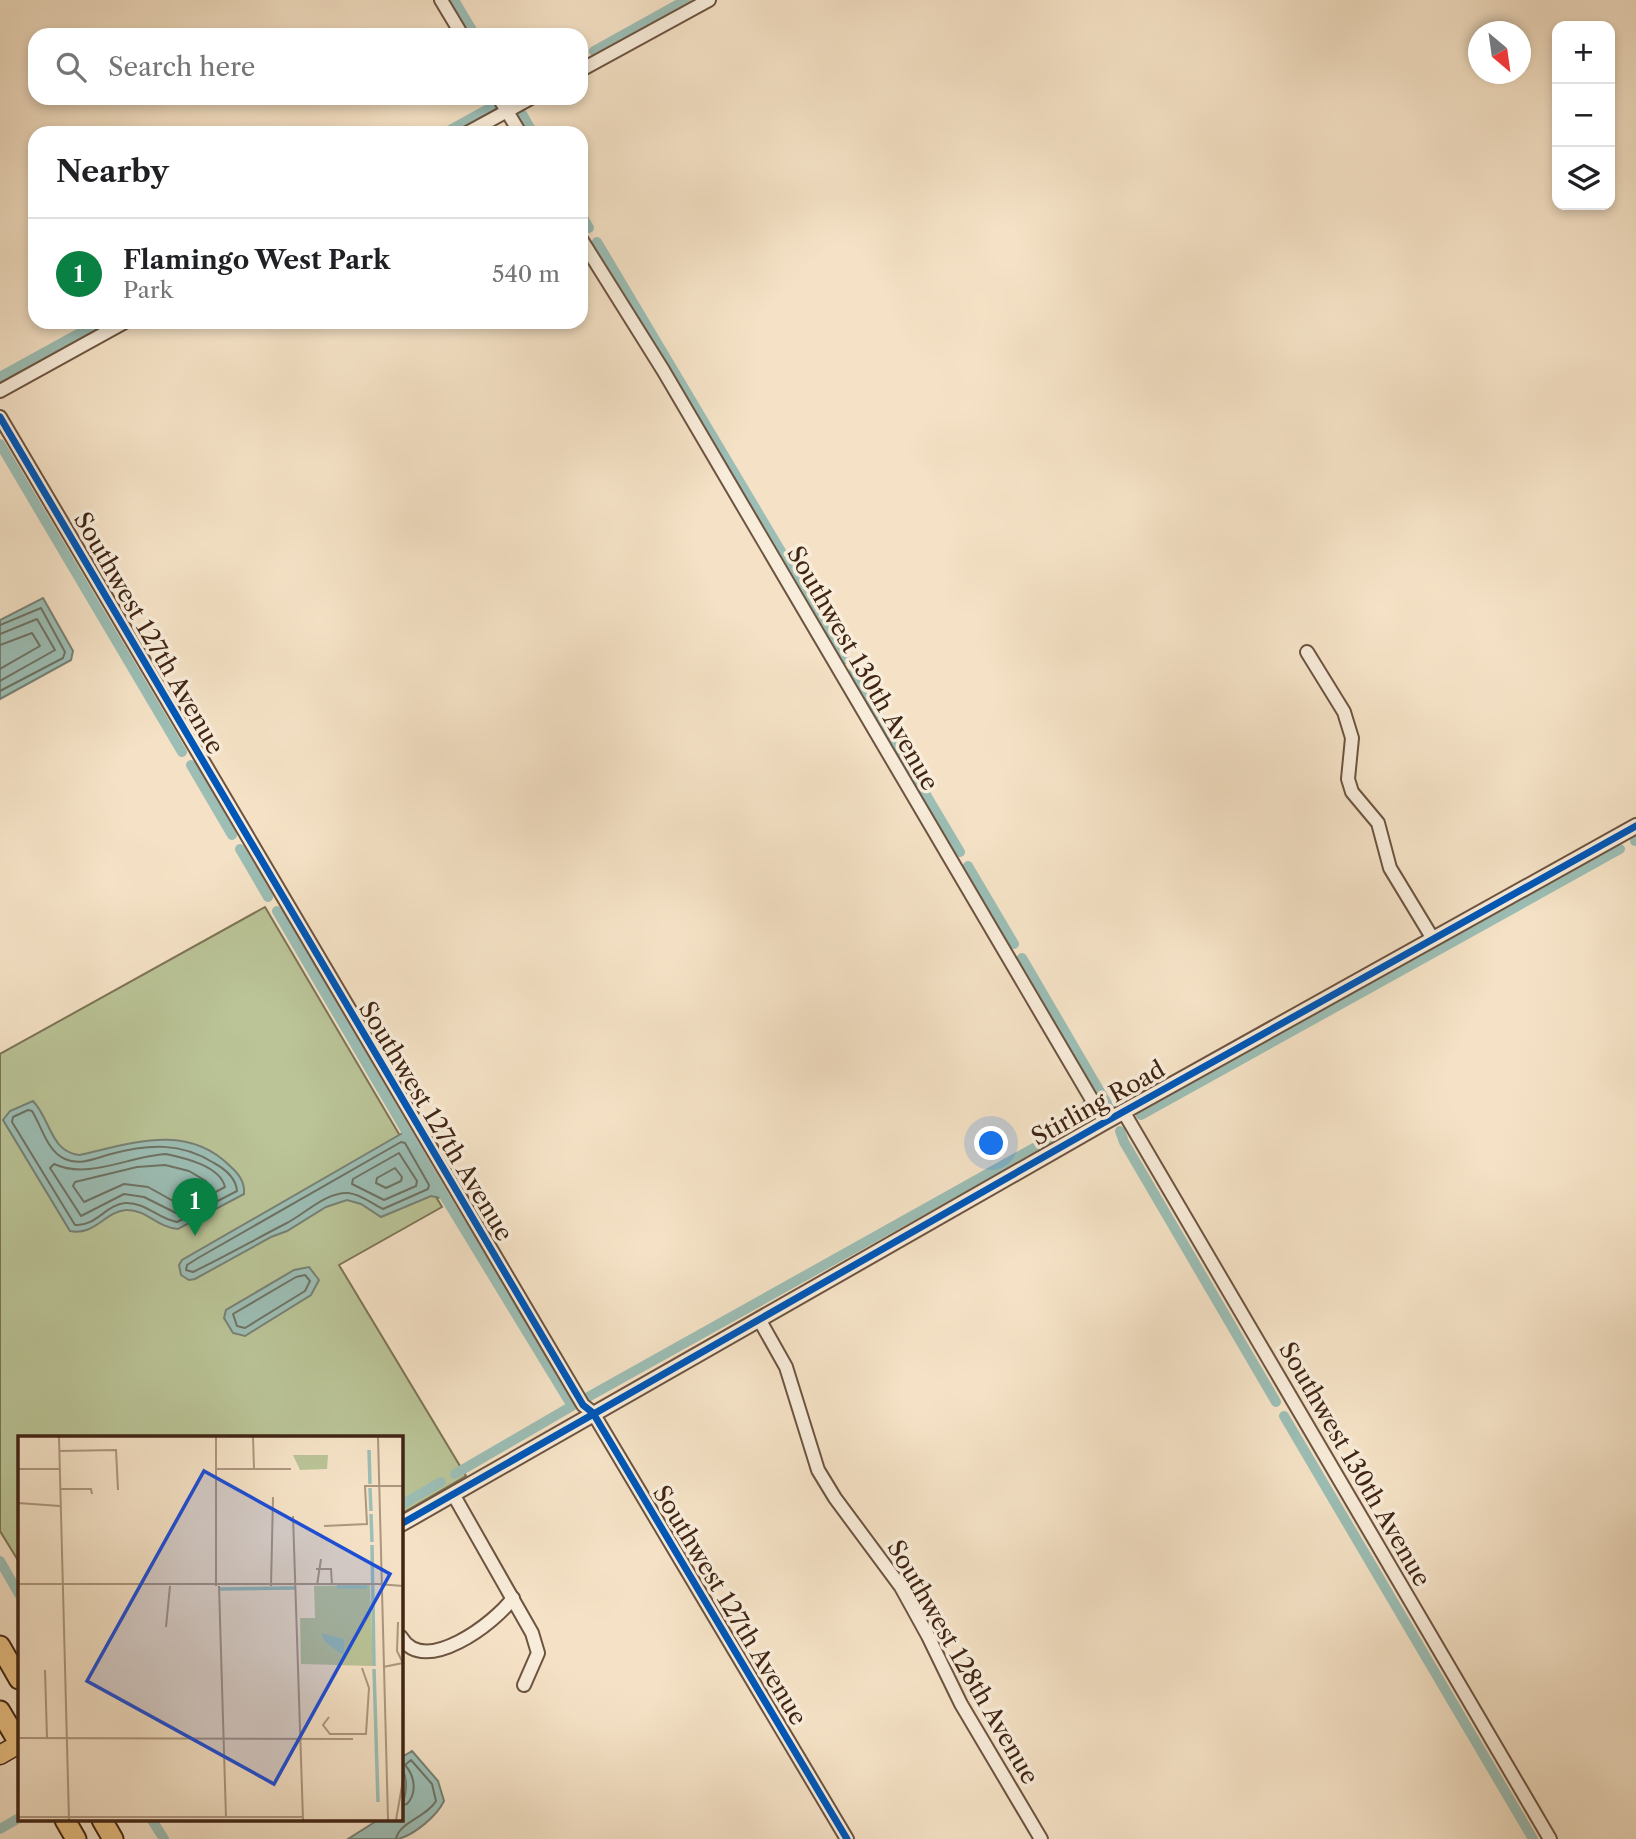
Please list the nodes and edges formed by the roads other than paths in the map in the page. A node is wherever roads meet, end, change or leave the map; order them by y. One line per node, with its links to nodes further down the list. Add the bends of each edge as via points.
1 (441, 0): 3 (street)
2 (709, 0): 4 (street)
3 (458, 28)
4 (588, 66)
5 (503, 105): 7 (street)
6 (518, 105): 7 (street)
7 (507, 111): 8 (street); 9 (street)
8 (480, 126)
9 (516, 126)
10 (588, 250): 18 (street, Southwest 130th Avenue, via 683,403)
11 (112, 329): 12 (street)
12 (0, 391)
13 (0, 417): 20 (street, Southwest 127th Avenue, via 562,1371)
14 (1307, 652): 16 (street, via 1344,712 1352,738 1348,779 1352,792 1378,823 1390,868)
15 (1636, 826): 16 (street, Stirling Road)
16 (1433, 939): 17 (street, Stirling Road)
17 (1123, 1111): 18 (street, Stirling Road); 36 (street, Southwest 130th Avenue)
18 (1105, 1122): 19 (street, Stirling Road)
19 (759, 1319): 20 (street, Stirling Road); 35 (street, Southwest 128th Avenue, via 786,1367 818,1470 901,1587 961,1704)
20 (593, 1413): 21 (street, Stirling Road); 34 (street, Southwest 127th Avenue)
21 (453, 1494): 22 (street, Stirling Road); 23 (street)
22 (402, 1523)
23 (513, 1598): 24 (street, via 503,1612 433,1653 418,1653); 27 (street, via 538,1653)
24 (402, 1639)
25 (0, 1646): 26 (highway)
26 (18, 1677)
27 (524, 1685)
28 (11, 1731): 29 (main road)
29 (0, 1755)
30 (66, 1822): 32 (highway)
31 (103, 1822): 33 (highway)
32 (76, 1839)
33 (113, 1839)
34 (847, 1839)
35 (1041, 1839)
36 (1550, 1839)

